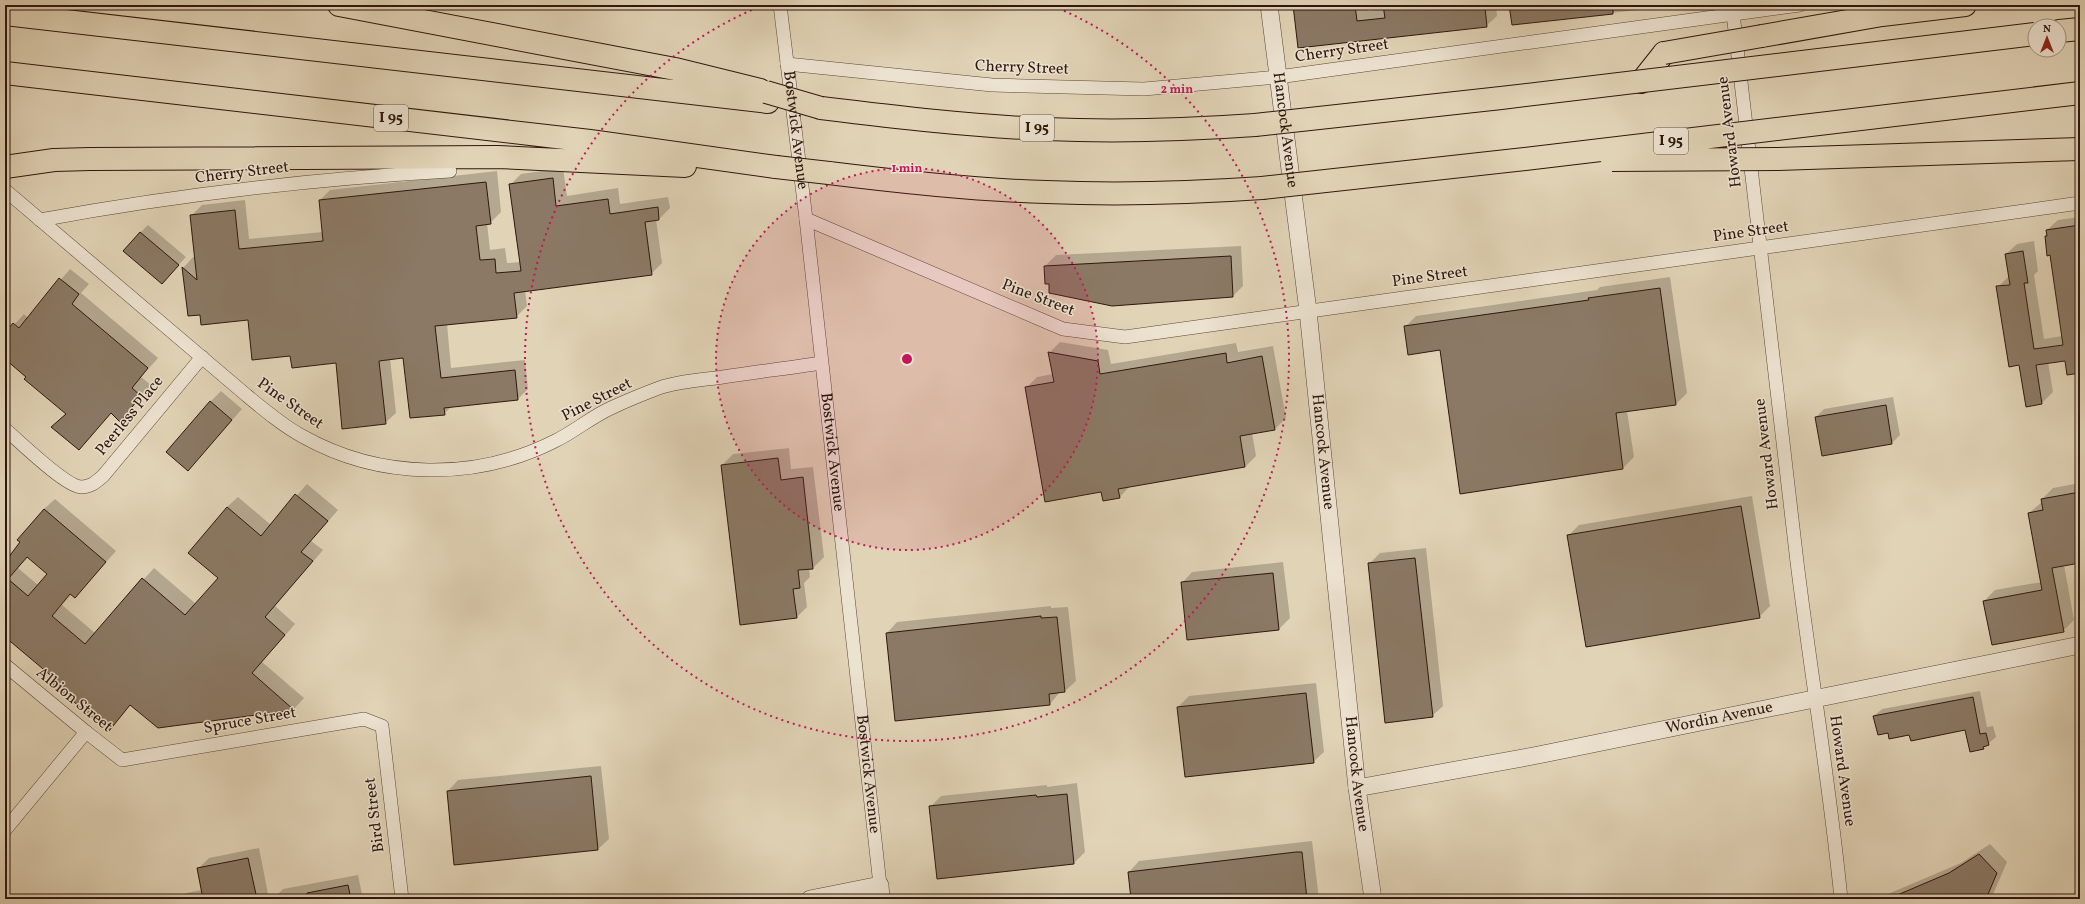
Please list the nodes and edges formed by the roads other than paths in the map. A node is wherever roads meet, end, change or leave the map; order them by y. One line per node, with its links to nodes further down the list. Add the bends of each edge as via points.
1 (339, 5): 16 (highway, via 720,79)
2 (780, 5): 11 (street, Bostwick Avenue)
3 (1269, 5): 13 (street, Hancock Avenue)
4 (1800, 5): 6 (street, Cherry Street)
5 (1965, 5): 14 (highway, bridge, via 1882,15 1664,53)
6 (1733, 10): 13 (street, Cherry Street); 26 (street, Howard Avenue)
7 (10, 15): 16 (highway)
8 (2080, 29): 9 (highway)
9 (2067, 30)
10 (2027, 35): 14 (highway, I 95, bridge)
11 (786, 64): 13 (street, Cherry Street, via 936,81 1049,88 1144,89); 24 (street, Bostwick Avenue)
12 (5, 73): 20 (highway, I 95, via 582,140)
13 (1278, 77): 27 (street, Hancock Avenue)
14 (1641, 82): 16 (highway, I 95, bridge, via 1255,125 1159,130 1045,129 930,120 821,108)
15 (2080, 93): 18 (highway, I 95, bridge)
16 (767, 97)
17 (2080, 149): 18 (highway, bridge, via 1777,159)
18 (1525, 159): 20 (highway, I 95, bridge, via 1262,188 1163,193 1046,192 932,184)
19 (5, 167): 20 (highway, via 90,159 482,157 545,158 648,165)
20 (776, 167)
21 (450, 172): 25 (street, Cherry Street, via 267,187 125,205)
22 (5, 190): 25 (street, Pine Street)
23 (2080, 203): 26 (street, Pine Street)
24 (806, 219): 27 (street, Pine Street, via 1063,329 1124,337); 29 (street, Bostwick Avenue)
25 (40, 220): 28 (street, Pine Street)
26 (1760, 248): 27 (street, Pine Street); 33 (street, Howard Avenue)
27 (1308, 311): 37 (street, Hancock Avenue)
28 (202, 357): 29 (street, Pine Street, via 254,401 303,436 342,454 370,463 395,468 436,470 456,470 509,460 555,441 610,408 661,388 697,380); 30 (street, Peerless Place, via 103,476 88,486 79,487 64,479)
29 (821, 363): 39 (street, Bostwick Avenue)
30 (5, 429)
31 (2080, 645): 33 (street, Wordin Avenue)
32 (5, 665): 35 (street, Albion Street)
33 (1814, 697): 37 (street, Wordin Avenue, via 1533,756); 43 (street, Howard Avenue, via 1832,815)
34 (382, 726): 36 (street, Spruce Street, via 364,719); 40 (street, Bird Street)
35 (86, 732): 36 (street, Albion Street); 38 (street)
36 (122, 760)
37 (1357, 788): 42 (street, Hancock Avenue)
38 (5, 830)
39 (880, 892): 41 (street)
40 (402, 899)
41 (810, 899)
42 (1373, 899)
43 (1841, 899)

